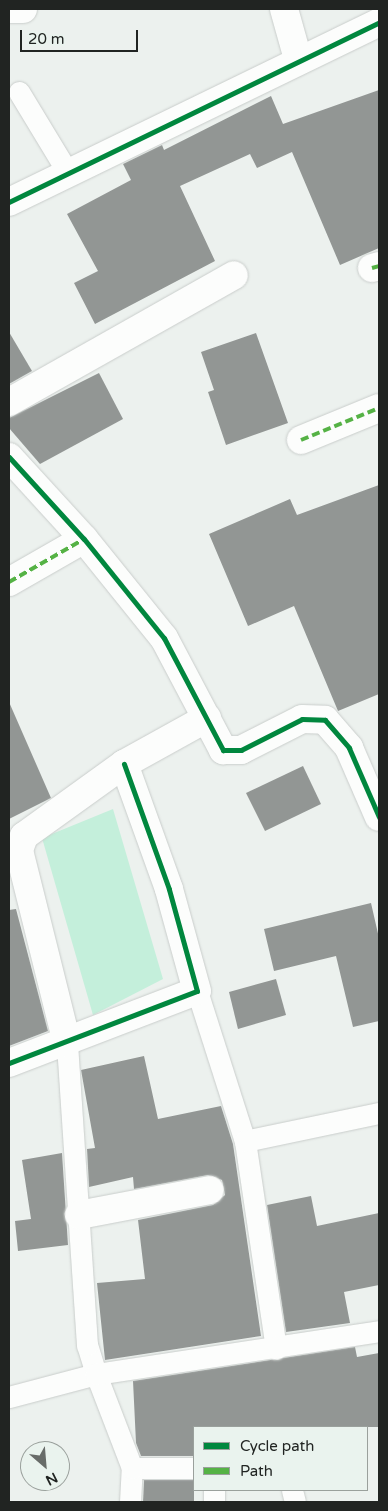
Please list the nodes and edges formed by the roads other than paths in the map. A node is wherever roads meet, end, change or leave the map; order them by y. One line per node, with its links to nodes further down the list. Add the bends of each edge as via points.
1 (9, 9): 2 (street)
2 (23, 9)
3 (284, 9): 5 (street)
4 (379, 22): 5 (street)
5 (298, 59): 7 (street)
6 (19, 92): 7 (lane)
7 (68, 174): 8 (street)
8 (9, 202)
9 (234, 275): 10 (street)
10 (9, 402)
11 (379, 408): 12 (street)
12 (301, 440)
13 (9, 457): 14 (street)
14 (84, 539): 15 (street); 16 (street, via 164,638)
15 (9, 582)
16 (207, 718): 17 (street); 18 (street, via 223,750 241,750 274,737 302,718 325,720 349,748)
17 (124, 764): 19 (street, via 169,889); 20 (street, via 31,829 19,850)
18 (379, 817)
19 (197, 991): 20 (street); 23 (lane)
20 (68, 1043): 21 (street); 25 (lane)
21 (9, 1063)
22 (379, 1113): 23 (lane)
23 (245, 1141): 27 (lane)
24 (210, 1190): 25 (street)
25 (79, 1215): 28 (lane, via 87,1345)
26 (379, 1331): 27 (lane)
27 (276, 1349): 28 (lane)
28 (96, 1374): 29 (lane); 30 (lane)
29 (9, 1397)
30 (132, 1468): 31 (lane); 32 (lane)
31 (193, 1468)
32 (130, 1502)

